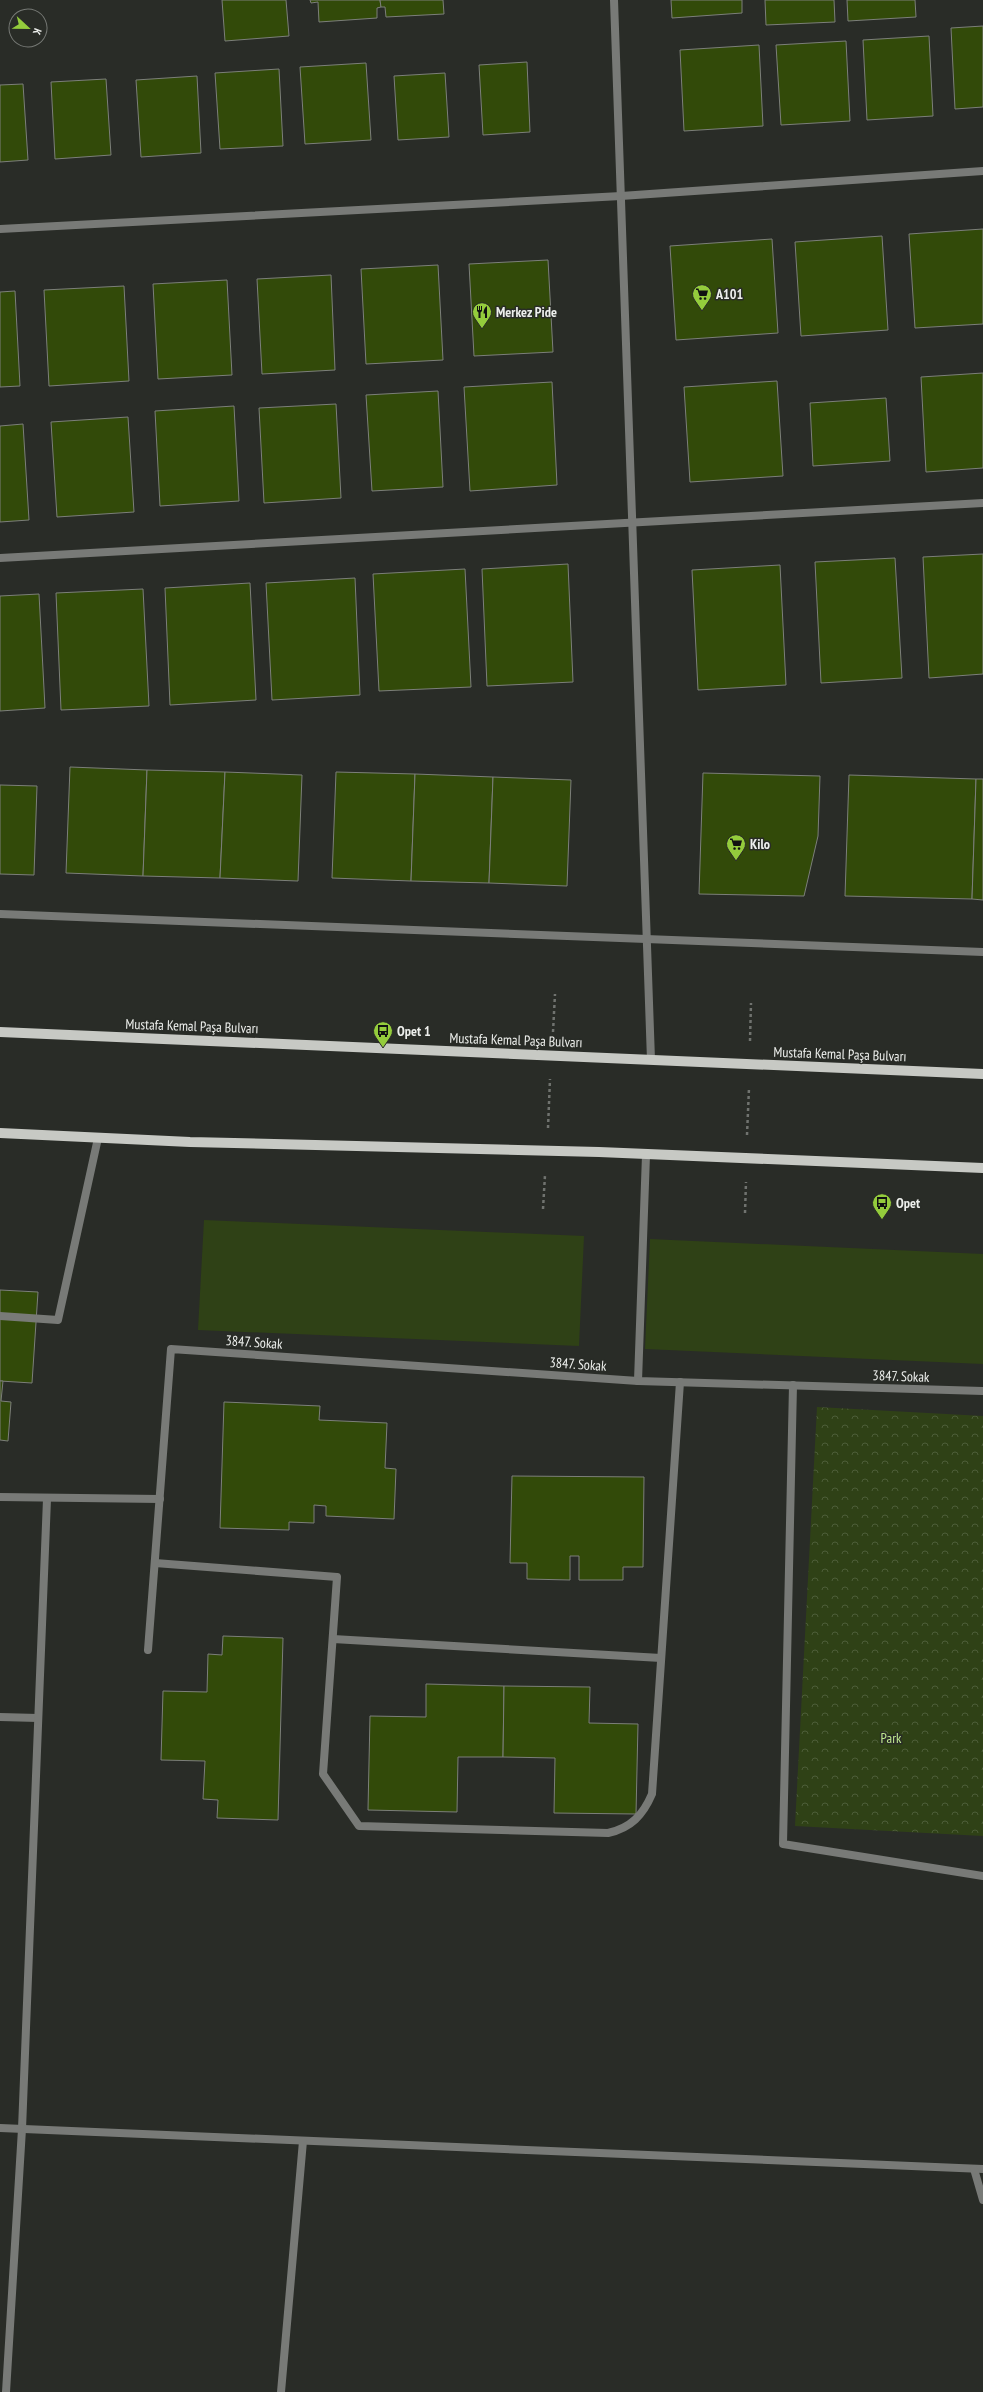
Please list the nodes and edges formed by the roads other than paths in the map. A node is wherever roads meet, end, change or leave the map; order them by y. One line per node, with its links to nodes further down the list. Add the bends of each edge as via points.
1 (614, 0): 3 (street)
2 (983, 171): 3 (street)
3 (621, 196): 4 (street); 6 (street)
4 (0, 229)
5 (983, 503): 6 (street)
6 (633, 523): 7 (street); 9 (street)
7 (0, 558)
8 (0, 914): 9 (street)
9 (647, 939): 10 (street); 12 (street)
10 (983, 952)
11 (0, 1032): 12 (main road, Mustafa Kemal Paşa Bulvarı)
12 (651, 1060): 13 (main road, Mustafa Kemal Paşa Bulvarı)
13 (983, 1074)
14 (0, 1134): 15 (main road)
15 (98, 1138): 16 (main road); 18 (street, via 58,1320)
16 (646, 1155): 17 (main road); 19 (street)
17 (983, 1168)
18 (0, 1316)
19 (638, 1381): 20 (street, 3847. Sokak); 25 (street, 3847. Sokak, via 171,1349)
20 (680, 1382): 21 (street, 3847. Sokak); 29 (street)
21 (793, 1386): 22 (street, 3847. Sokak); 32 (street, via 783,1844)
22 (983, 1391)
23 (0, 1497): 24 (street)
24 (47, 1499): 25 (street); 31 (street)
25 (160, 1499): 26 (street)
26 (155, 1563): 27 (street, via 337,1577); 28 (street)
27 (332, 1639): 29 (street); 29 (street, via 323,1774 359,1826 608,1833 630,1825 639,1818 652,1794)
28 (148, 1650)
29 (661, 1658)
30 (0, 1717): 31 (street)
31 (38, 1718): 34 (street)
32 (983, 1876)
33 (0, 2128): 34 (street)
34 (22, 2129): 35 (street); 39 (street)
35 (303, 2141): 36 (street); 40 (street)
36 (974, 2169): 37 (street); 38 (street)
37 (983, 2169)
38 (983, 2200)
39 (6, 2392)
40 (281, 2392)

